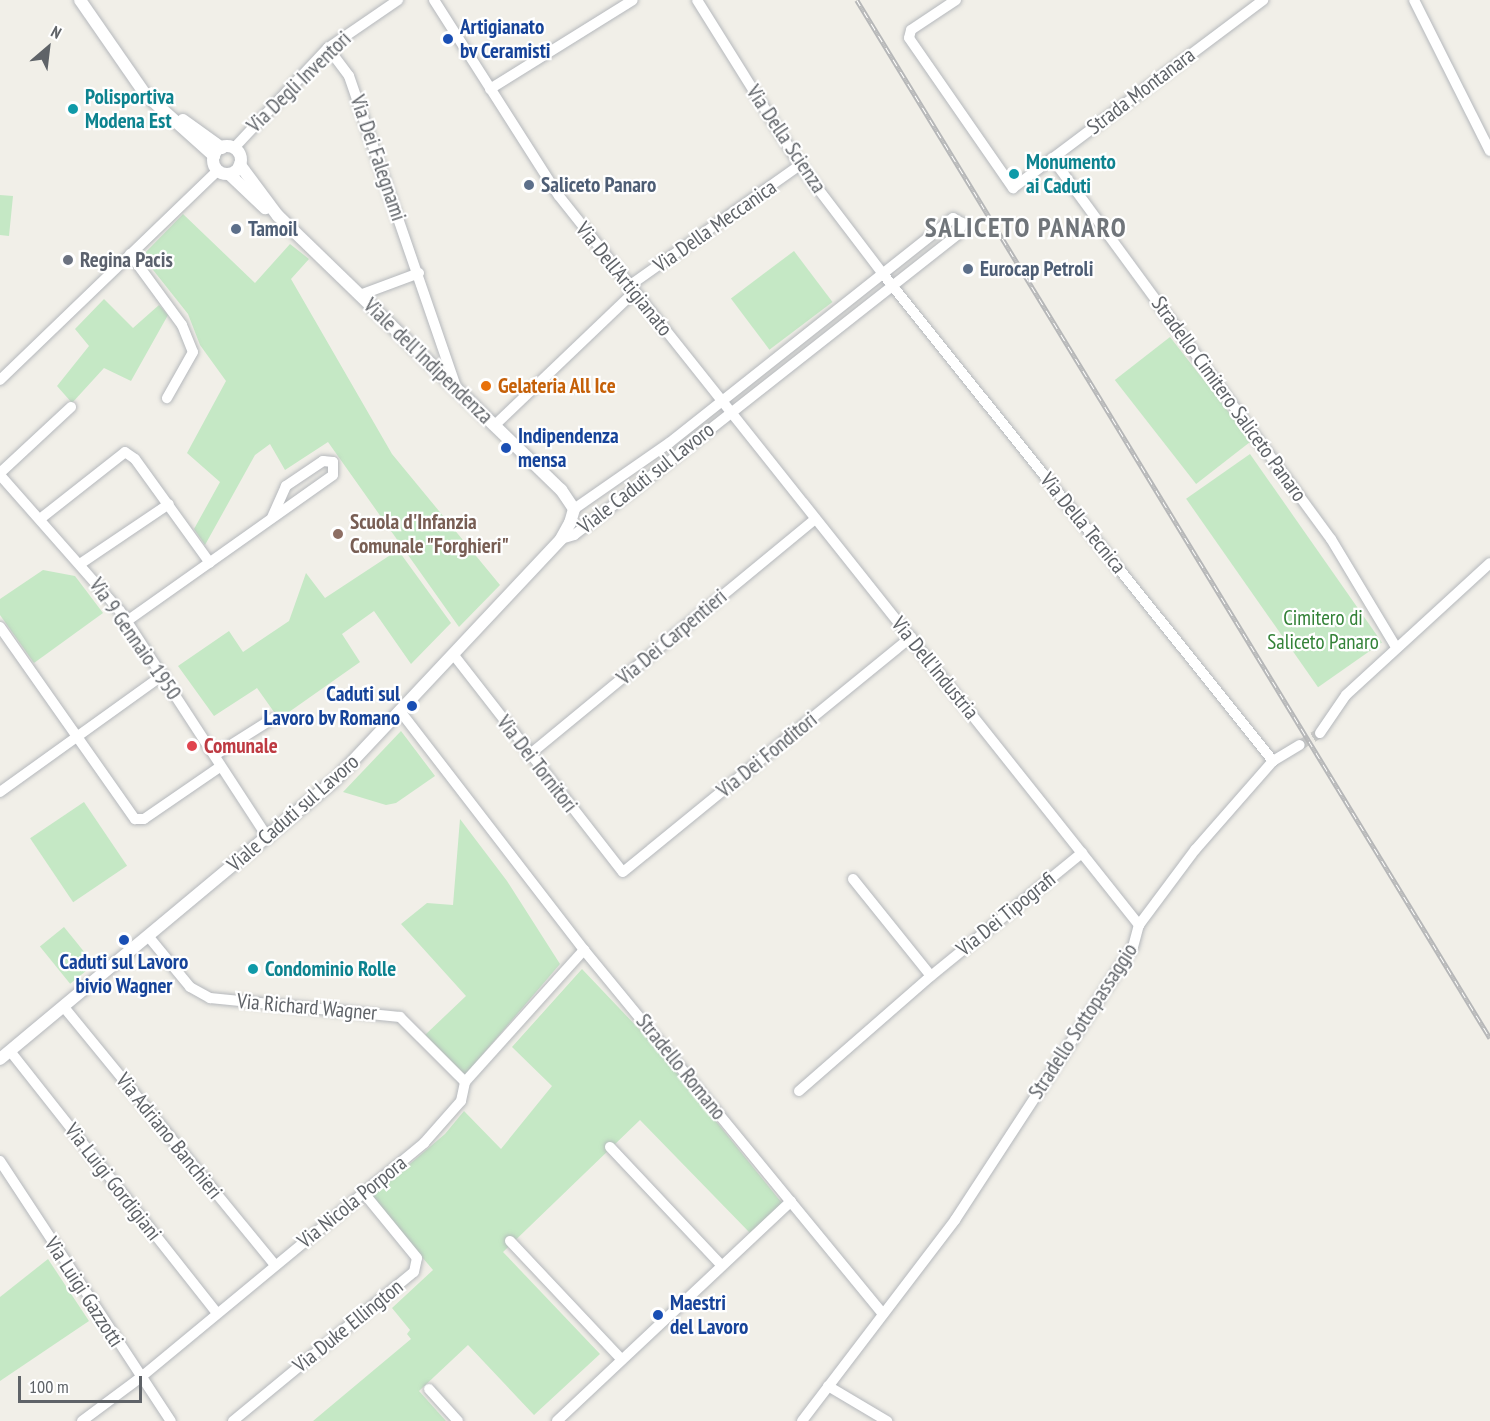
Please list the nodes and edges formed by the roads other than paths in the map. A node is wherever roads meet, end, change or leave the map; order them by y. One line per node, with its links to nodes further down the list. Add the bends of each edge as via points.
1 (80, 0): 11 (street, via 145,94)
2 (398, 0): 9 (street, Via Degli Inventori)
3 (434, 0): 10 (street, Via Dell'Artigianato)
4 (633, 0): 10 (street)
5 (697, 0): 15 (street, Via Della Scienza)
6 (956, 0): 13 (street, Strada Montanara, via 911,30 909,38 1013,188)
7 (1263, 0): 13 (street, Strada Montanara)
8 (1413, 0): 12 (street)
9 (328, 48): 11 (street, Via Degli Inventori); 19 (street, Via Dei Falegnami, via 350,76)
10 (490, 89): 22 (street, Via Dell'Artigianato, via 559,196)
11 (224, 151): 14 (street, Viale dell'Indipendenza, via 240,154); 16 (street)
12 (1490, 151)
13 (1052, 158): 44 (street, Stradello Cimitero Saliceto Panaro, via 1331,540)
14 (240, 165): 16 (street); 17 (street, Viale dell'Indipendenza)
15 (800, 165): 20 (street, Via Della Scienza); 22 (street, Via Della Meccanica)
16 (224, 172): 17 (street, Viale dell'Indipendenza, via 271,214); 18 (street)
17 (279, 216): 23 (street, Viale dell'Indipendenza)
18 (130, 254): 24 (street); 26 (street, via 182,325 192,352)
19 (419, 273): 23 (street); 25 (street, Via Dei Falegnami)
20 (883, 274): 21 (street); 21 (street, Viale Caduti sul Lavoro, via 958,217 962,223 958,234); 27 (street, Viale Caduti sul Lavoro)
21 (892, 285): 29 (street, Viale Caduti sul Lavoro); 54 (street, Via Della Tecnica)
22 (631, 289): 27 (street, Via Dell'Artigianato); 30 (street, Via Della Meccanica)
23 (360, 295): 25 (street, Viale dell'Indipendenza)
24 (0, 380)
25 (456, 387): 30 (street, Viale dell'Indipendenza)
26 (167, 398)
27 (722, 402): 29 (street, Viale Caduti sul Lavoro); 33 (street, Viale Caduti sul Lavoro)
28 (71, 407): 31 (street, Via 9 Gennaio 1950)
29 (730, 413): 36 (street, Via Dell'Industria); 37 (street, Viale Caduti sul Lavoro, via 598,517)
30 (495, 425): 33 (street, Viale dell'Indipendenza, via 561,490)
31 (0, 474): 35 (street, Via 9 Gennaio 1950)
32 (169, 504): 35 (street, via 125,452); 38 (street); 40 (street)
33 (574, 509): 37 (street, Viale Caduti sul Lavoro)
34 (272, 517): 34 (street, via 333,475 333,462 323,461 286,486); 38 (street)
35 (40, 519): 40 (street, Via 9 Gennaio 1950)
36 (815, 519): 43 (street, Via Dell'Industria); 53 (street, Via Dei Carpentieri)
37 (561, 539): 45 (street, Viale Caduti sul Lavoro)
38 (210, 563): 41 (street)
39 (1490, 563): 44 (street)
40 (80, 564): 41 (street, Via 9 Gennaio 1950)
41 (127, 621): 46 (street, Via 9 Gennaio 1950)
42 (2, 634): 50 (street)
43 (911, 638): 58 (street, Via Dell'Industria); 59 (street, Via Dei Fonditori)
44 (1396, 646): 49 (street, via 1346,695)
45 (453, 654): 47 (street, Viale Caduti sul Lavoro); 53 (street, Via Dei Tornitori)
46 (163, 675): 50 (street); 52 (street, Via 9 Gennaio 1950)
47 (400, 711): 57 (street, Viale Caduti sul Lavoro, via 333,782); 63 (street, Stradello Romano)
48 (272, 719): 52 (street)
49 (1320, 733)
50 (77, 737): 55 (street, via 135,819 144,819); 56 (street)
51 (1300, 745): 54 (street, Stradello Sottopassaggio)
52 (215, 755): 55 (street, Via 9 Gennaio 1950)
53 (529, 755): 59 (street, Via Dei Tornitori)
54 (1273, 761): 61 (street, Stradello Sottopassaggio, via 1195,850)
55 (221, 766): 57 (street, Via 9 Gennaio 1950)
56 (0, 792)
57 (268, 838): 62 (street, Viale Caduti sul Lavoro)
58 (1082, 853): 61 (street, Via Dell'Industria); 64 (street, Via Dei Tipografi)
59 (623, 873)
60 (853, 879): 64 (street)
61 (1139, 925): 77 (street, Stradello Sottopassaggio, via 1133,947 956,1220)
62 (148, 936): 65 (street, Viale Caduti sul Lavoro); 67 (street, Via Richard Wagner, via 190,987 204,996 400,1017)
63 (585, 950): 67 (street, Via Nicola Porpora); 72 (street, Stradello Romano)
64 (931, 976): 68 (street, Via Dei Tipografi)
65 (63, 1006): 66 (street, Viale Caduti sul Lavoro); 74 (street, Via Adriano Banchieri)
66 (5, 1055): 76 (street, Via Luigi Gordigiani)
67 (465, 1083): 71 (street, Via Nicola Porpora, via 461,1101 424,1143)
68 (800, 1091)
69 (610, 1147): 75 (street)
70 (0, 1161): 79 (street, Via Luigi Gazzotti)
71 (363, 1192): 74 (street, Via Nicola Porpora); 84 (street, Via Duke Ellington, via 417,1258 414,1272)
72 (791, 1201): 75 (street); 77 (street, Stradello Romano)
73 (510, 1241): 78 (street)
74 (275, 1265): 76 (street, Via Nicola Porpora)
75 (722, 1266): 78 (street)
76 (217, 1313): 79 (street, Via Nicola Porpora)
77 (883, 1314): 80 (street)
78 (622, 1360): 86 (street)
79 (140, 1378): 82 (street, Via Nicola Porpora); 83 (street, Via Luigi Gazzotti)
80 (828, 1386): 87 (street); 88 (street)
81 (429, 1389): 85 (street)
82 (82, 1421)
83 (171, 1421)
84 (233, 1421)
85 (458, 1421)
86 (557, 1421)
87 (802, 1421)
88 (887, 1421)

